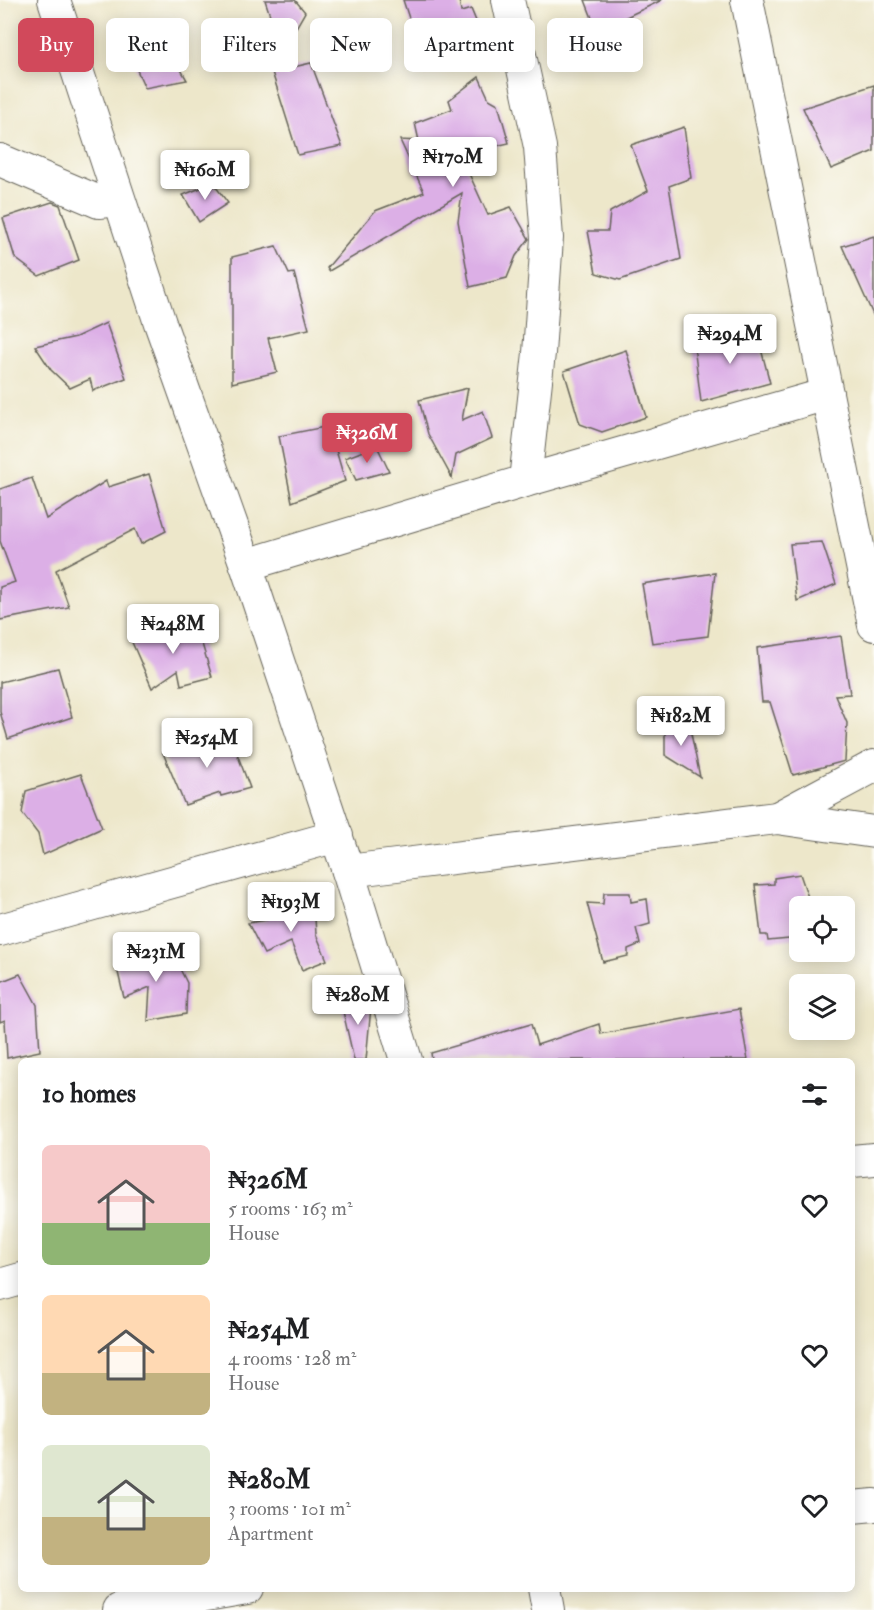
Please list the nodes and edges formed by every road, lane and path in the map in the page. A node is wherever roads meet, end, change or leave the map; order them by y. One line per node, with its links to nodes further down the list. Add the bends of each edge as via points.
1 (54, 0): 5 (street)
2 (508, 0): 7 (street, via 540,147 547,238)
3 (747, 0): 6 (street)
4 (0, 160): 5 (street, via 99,202)
5 (119, 200): 8 (street)
6 (827, 394): 7 (street); 9 (street)
7 (525, 481): 8 (street)
8 (246, 565): 13 (street)
9 (874, 625)
10 (874, 766): 11 (street)
11 (777, 818): 12 (street); 14 (street)
12 (874, 832)
13 (337, 836): 14 (street); 15 (street)
14 (348, 871): 16 (street)
15 (1, 928)
16 (405, 1058)
17 (874, 1159): 18 (street)
18 (855, 1161)
19 (18, 1280): 20 (street)
20 (0, 1285)
21 (874, 1504): 22 (street)
22 (855, 1507)
23 (224, 1592): 25 (street)
24 (545, 1592): 26 (street)
25 (120, 1610)
26 (548, 1610)

